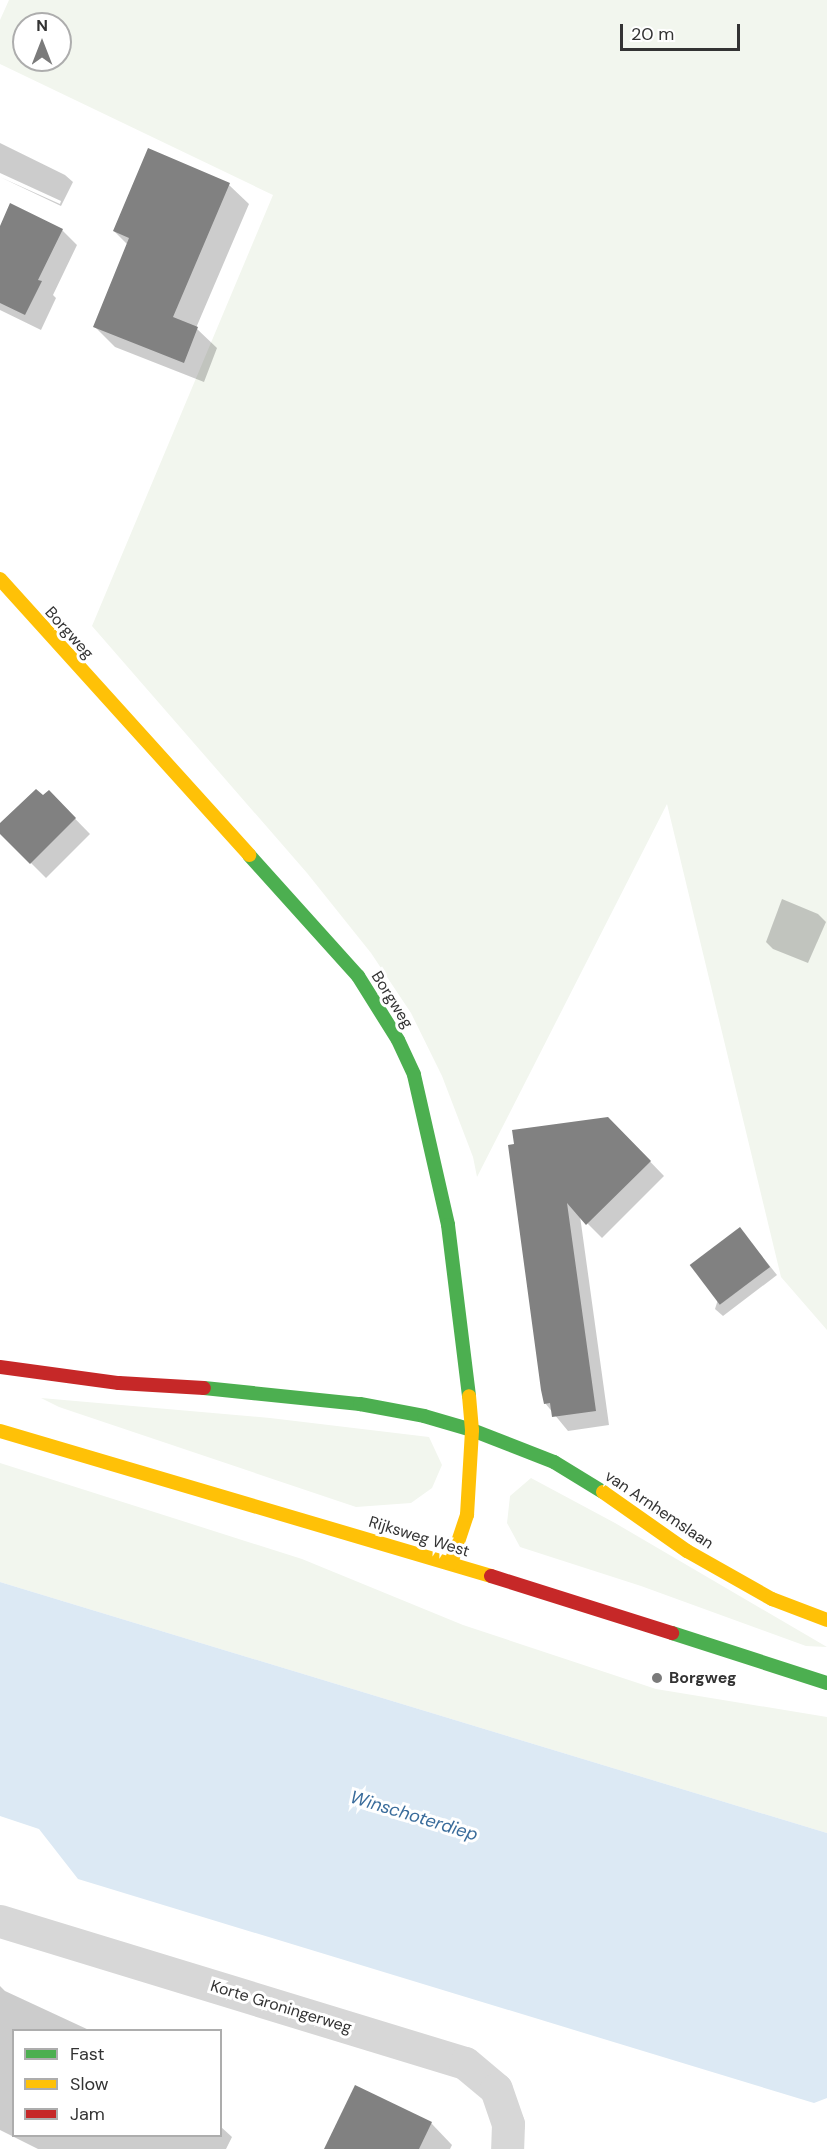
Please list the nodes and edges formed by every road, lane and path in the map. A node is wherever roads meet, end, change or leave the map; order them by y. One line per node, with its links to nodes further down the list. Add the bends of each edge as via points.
1 (0, 579): 3 (street, Borgweg, via 333,947 358,976 398,1040 417,1085 445,1214)
2 (0, 1367): 3 (street, via 119,1383 360,1404)
3 (472, 1430): 5 (street, Borgweg, via 467,1515); 6 (street, van Arnhemslaan, via 555,1462 687,1551 772,1599)
4 (0, 1431): 5 (street, Rijksweg West)
5 (451, 1563): 7 (street, Rijksweg West)
6 (827, 1620)
7 (827, 1683)
8 (0, 1921): 9 (street, Korte Groningerweg, via 465,2063 496,2089 508,2124)
9 (507, 2149)

